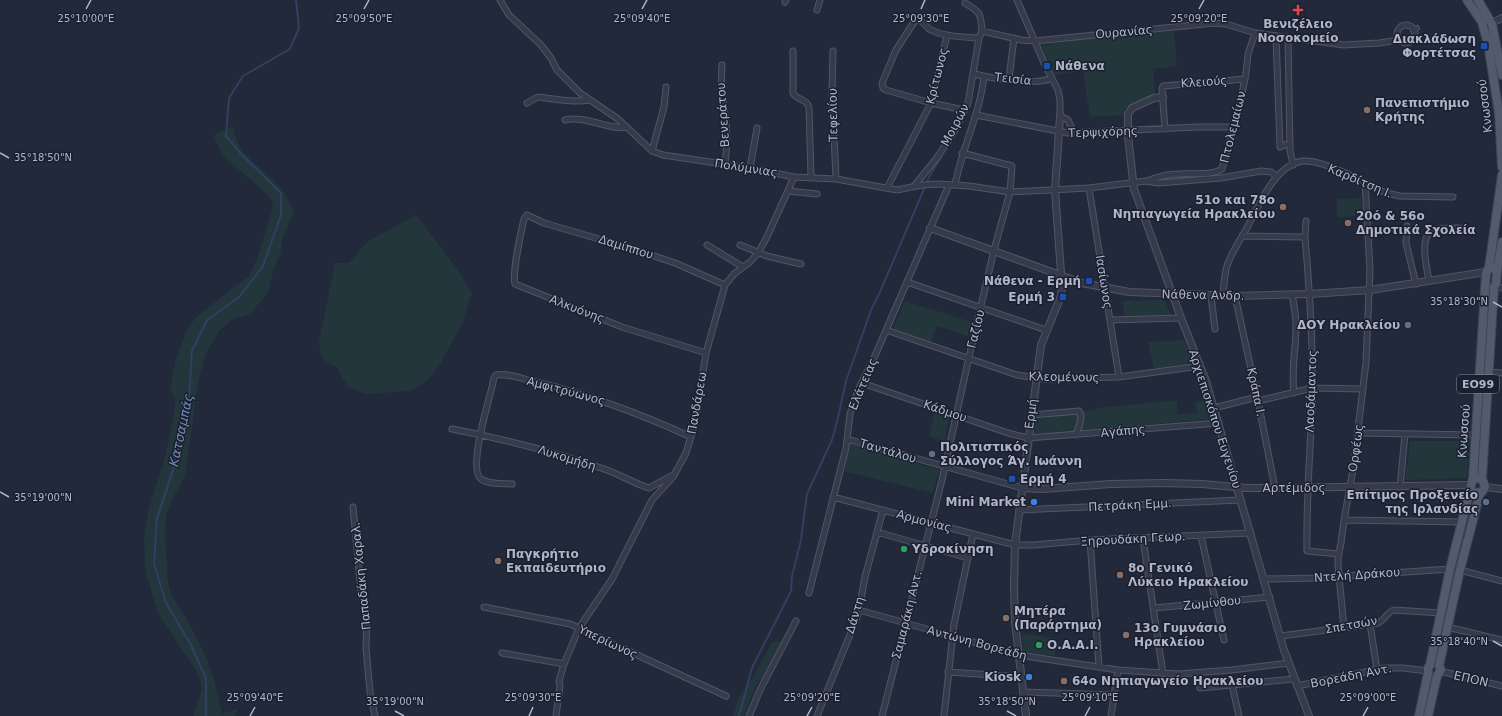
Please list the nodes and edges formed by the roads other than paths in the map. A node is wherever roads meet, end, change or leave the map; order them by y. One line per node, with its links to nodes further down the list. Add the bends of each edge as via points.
1 (500, 0): 31 (street, Πολύμνιας, via 509,15 546,52 557,70)
2 (820, 0): 7 (street)
3 (1017, 0): 19 (street)
4 (1467, 0): 10 (main road, Κνωσσού)
5 (1478, 0): 9 (main road, Κνωσσού)
6 (965, 3): 11 (street, via 980,14)
7 (817, 10)
8 (1502, 18): 9 (street)
9 (1492, 24): 10 (street); 24 (main road, Κνωσσού)
10 (1484, 27): 50 (main road, Κνωσσού, via 1497,99)
11 (982, 31): 15 (street, Μοιρών); 16 (street, Ουρανίας)
12 (1258, 34): 14 (street); 19 (street, Ουρανίας, via 1214,23); 28 (street, Πτολεμαίων, via 1248,54)
13 (947, 35): 15 (street, Κρίτωνος); 33 (street, Κρίτωνος); 33 (street, via 929,29 919,19 915,20 892,58 882,83 886,90)
14 (1276, 36): 17 (street); 45 (street, via 1280,147)
15 (979, 38): 23 (street, Μοιρών)
16 (1014, 38): 19 (street, Ουρανίας); 27 (street)
17 (1288, 38): 18 (street, via 1344,45); 45 (street)
18 (1399, 40): 18 (street, via 1396,32 1402,25 1408,24 1415,30 1412,41 1406,43)
19 (1035, 41): 26 (street)
20 (794, 51): 55 (street, via 793,93 796,98 808,104 810,112)
21 (833, 51): 58 (street, Τεφελίου)
22 (722, 65): 48 (street, Βενεράτου, via 720,79 726,115 727,144)
23 (974, 74): 25 (street, Τεισία); 34 (street, Μοιρών)
24 (1502, 75)
25 (984, 76): 27 (street, Τεισία); 35 (street)
26 (1052, 78): 27 (street, Τεισία, via 1041,82); 36 (street, via 1060,96)
27 (1009, 79)
28 (1245, 79): 30 (street, Κλειούς, via 1163,86); 39 (street, Πτολεμαίων)
29 (666, 87): 46 (street, via 664,107)
30 (1163, 97): 41 (street); 42 (street, Αρχιεπισκόπου Ευγενίου, via 1154,98 1131,109 1128,116)
31 (590, 100): 32 (street, via 560,101 538,97); 38 (street, Πολύμνιας)
32 (527, 103)
33 (931, 103): 34 (street); 65 (street, Κρίτωνος)
34 (964, 110): 64 (street, Μοιρών, via 953,134)
35 (976, 114): 43 (street, Τερψιχόρης); 47 (street)
36 (1060, 116): 43 (street, Ερμή); 44 (street, via 1068,120)
37 (565, 120): 38 (street, via 581,119 620,128)
38 (627, 127): 46 (street, Πολύμνιας)
39 (1233, 127): 41 (street, Τερψιχόρης); 52 (street, Πτολεμαίων, via 1224,166)
40 (757, 128): 51 (street)
41 (1165, 129): 42 (street, Τερψιχόρης)
42 (1128, 131): 44 (street, Τερψιχόρης); 60 (street, Αρχιεπισκόπου Ευγενίου)
43 (1058, 132): 44 (street, Τερψιχόρης); 67 (street, Ερμή)
44 (1074, 133)
45 (1290, 143): 49 (street)
46 (652, 151): 48 (street, Πολύμνιας)
47 (962, 153): 63 (street); 69 (street, Γαζίου, via 1012,166)
48 (725, 165): 51 (street, Πολύμνιας)
49 (1293, 165): 56 (street, Καρδίτση Ι.); 61 (street, Καρδίτση Ι., via 1306,161 1318,163)
50 (1502, 167)
51 (750, 168): 54 (street, Πολύμνιας)
52 (1219, 171): 57 (street); 59 (street, Πτολεμαίων, via 1176,174)
53 (1502, 175): 86 (main road, ΕΟ99)
54 (794, 177): 55 (street, Πολύμνιας); 68 (street, Πανδάρεω)
55 (811, 177): 58 (street, Πολύμνιας)
56 (1277, 177): 57 (street, Πτολεμαίων, via 1271,172 1261,171); 77 (street, Καρδίτση Ι.)
57 (1221, 178): 59 (street, Πτολεμαίων)
58 (836, 179): 65 (street, Πολύμνιας)
59 (1146, 181): 60 (street, Πτολεμαίων)
60 (1133, 183): 66 (street, Πτολεμαίων); 97 (street, Αρχιεπισκόπου Ευγενίου, via 1137,201)
61 (1365, 183): 71 (street, Καρδίτση Ι., via 1396,196); 94 (street, Ορφέως)
62 (949, 185): 63 (street, Πολύμνιας); 64 (street, Πολύμνιας); 75 (street, Ελάτειας)
63 (955, 185): 69 (street, Πολύμνιας)
64 (914, 186): 65 (street, Πολύμνιας, via 900,190)
65 (887, 188)
66 (1089, 188): 67 (street, Πτολεμαίων); 93 (street, Ιασίωνος)
67 (1055, 190): 69 (street, Πολύμνιας); 87 (street, Ερμή)
68 (788, 191): 70 (street); 83 (street, Πανδάρεω, via 768,237)
69 (1010, 192): 82 (street, Γαζίου)
70 (817, 194)
71 (1453, 197)
72 (526, 216): 91 (street, Δαμίππου, via 527,214 556,227 674,263); 107 (street, Αλκυόνης, via 515,270 515,284 622,327)
73 (1306, 221): 78 (street, Λαοδάμαντος)
74 (1407, 226): 90 (street, via 1406,243)
75 (930, 228): 82 (street, Νάθενα Ανδρ.); 89 (street, Ελάτειας)
76 (1460, 228): 88 (street, via 1444,228 1426,236 1424,247)
77 (1242, 236): 78 (street); 99 (street, Καρδίτση Ι., via 1227,266)
78 (1306, 237): 96 (street, Λαοδάμαντος)
79 (1502, 242): 86 (main road, ΕΟ99)
80 (707, 245): 85 (street)
81 (740, 245): 83 (street)
82 (994, 250): 87 (street, Νάθενα Ανδρ.); 101 (street, Γαζίου)
83 (758, 253): 84 (street); 85 (street, Πανδάρεω)
84 (801, 264)
85 (743, 267): 91 (street, Πανδάρεω)
86 (1490, 270): 88 (street, Νάθενα Ανδρ.); 92 (main road, ΕΟ99)
87 (1062, 275): 93 (street, Νάθενα Ανδρ.); 106 (street, Ερμή, via 1060,296)
88 (1429, 281): 90 (street, Νάθενα Ανδρ.)
89 (907, 282): 101 (street); 105 (street, Ελάτειας)
90 (1416, 284): 94 (street, Νάθενα Ανδρ.)
91 (725, 285): 107 (street, Πανδάρεω)
92 (1494, 286): 110 (main road, Κνωσσού / ΕΟ99); 128 (main road, Κνωσσού / ΕΟ99)
93 (1105, 288): 97 (street, Νάθενα Ανδρ.); 103 (street, Ιασίωνος)
94 (1370, 290): 96 (street, Νάθενα Ανδρ.); 116 (street, Ορφέως)
95 (1292, 294): 96 (street, Νάθενα Ανδρ.); 100 (street, Νάθενα Ανδρ.); 117 (street, via 1296,324 1292,379)
96 (1310, 294): 115 (street, Λαοδάμαντος)
97 (1172, 295): 98 (street, Νάθενα Ανδρ.); 102 (street, Αρχιεπισκόπου Ευγενίου)
98 (1211, 296): 99 (street, Νάθενα Ανδρ.); 104 (street)
99 (1223, 296): 100 (street, Νάθενα Ανδρ.)
100 (1235, 296): 118 (street, Κράπα Ι.)
101 (982, 307): 106 (street); 108 (street, Γαζίου)
102 (1181, 318): 103 (street); 109 (street, Αρχιεπισκόπου Ευγενίου)
103 (1110, 320): 112 (street, Ιασίωνος)
104 (1215, 329)
105 (886, 330): 108 (street, Κλεομένους); 114 (street, Ελάτειας)
106 (1046, 330): 113 (street, Ερμή)
107 (706, 353): 129 (street, Πανδάρεω)
108 (969, 357): 113 (street, Κλεομένους); 120 (street, Γαζίου)
109 (1200, 366): 112 (street, Κλεομένους); 119 (street, Αρχιεπισκόπου Ευγενίου)
110 (1488, 372): 111 (street); 137 (main road, Κνωσσού / ΕΟ99)
111 (1502, 373)
112 (1119, 377): 113 (street, Κλεομένους)
113 (1036, 378): 121 (street, Ερμή)
114 (862, 383): 120 (street, Κάδμου); 131 (street, Ελάτειας, via 851,409)
115 (1312, 388): 116 (street); 117 (street); 141 (street, Λαοδάμαντος)
116 (1363, 389): 124 (street, Ορφέως)
117 (1294, 392): 118 (street)
118 (1257, 399): 119 (street); 140 (street, Κράπα Ι.)
119 (1214, 408): 122 (street, Αρχιεπισκόπου Ευγενίου)
120 (956, 415): 130 (street, Κάδμου); 132 (street, Γαζίου)
121 (1031, 415): 127 (street, via 1080,412 1082,417); 130 (street, Ερμή)
122 (1219, 423): 127 (street, Αγάπης); 139 (street, Αρχιεπισκόπου Ευγενίου)
123 (452, 429): 126 (street, Λυκομήδη)
124 (1358, 433): 125 (street); 142 (street, Ορφέως)
125 (1405, 434): 128 (street); 136 (street)
126 (481, 435): 129 (street, Αμφιτρύωνος, via 494,378 499,374 608,402); 133 (street, Λυκομήδη, via 573,459 649,488); 134 (street, via 476,458 480,478 488,482)
127 (1076, 435): 130 (street, Αγάπης)
128 (1475, 435): 135 (main road, Κνωσσού / ΕΟ99)
129 (691, 437): 133 (street, Πανδάρεω)
130 (1028, 438): 138 (street, Ερμή)
131 (847, 439): 132 (street, Ταντάλου); 144 (street, Ελάτειας)
132 (944, 467): 138 (street, Ταντάλου); 151 (street, Σαμαράκη Αντ.)
133 (676, 472): 178 (street, Πανδάρεω, via 652,500 612,580)
134 (512, 484)
135 (1471, 485): 136 (street, Αρτέμιδος); 137 (main road, via 1476,479); 137 (main road, via 1475,493); 150 (main road, Κνωσσού / ΕΟ99)
136 (1400, 487): 142 (street, Αρτέμιδος)
137 (1482, 487): 143 (street); 163 (main road, Κνωσσού / ΕΟ99)
138 (1022, 488): 139 (street, Αρτέμιδος, via 1157,483 1206,484); 148 (street, Ερμή)
139 (1238, 488): 140 (street, Αρτέμιδος); 145 (street, Αρχιεπισκόπου Ευγενίου)
140 (1274, 488): 141 (street, Αρτέμιδος)
141 (1307, 488): 142 (street, Αρτέμιδος); 160 (street, Ντελή Δράκου, via 1308,551)
142 (1350, 488): 149 (street, Ορφέως)
143 (1502, 489)
144 (833, 497): 147 (street, Αρμονίας); 167 (street, Ελάτειας)
145 (1241, 500): 148 (street, Πετράκη Εμμ.); 153 (street, Αρχιεπισκόπου Ευγενίου)
146 (353, 507): 203 (street, Παπαδάκη Χαραλ., via 361,591 367,615 366,648)
147 (883, 510): 151 (street, Αρμονίας); 152 (street, Δάντη)
148 (1019, 510): 158 (street, Ερμή)
149 (1344, 520): 150 (street); 160 (street, Ορφέως)
150 (1462, 522): 162 (main road, Κνωσσού / ΕΟ99)
151 (931, 523): 154 (street, Αρμονίας); 159 (street, Σαμαράκη Αντ.)
152 (877, 532): 159 (street); 172 (street, Δάντη)
153 (1251, 533): 155 (street, Ξηρουδάκη Γεωρ.); 165 (street, Αρχιεπισκόπου Ευγενίου)
154 (973, 534): 158 (street, Αρμονίας); 161 (street)
155 (1201, 536): 156 (street, Ξηρουδάκη Γεωρ.); 169 (street)
156 (1143, 539): 157 (street, Ξηρουδάκη Γεωρ.); 171 (street)
157 (1090, 540): 158 (street, Ξηρουδάκη Γεωρ.); 188 (street)
158 (1015, 545): 185 (street, Ερμή, via 1014,618)
159 (925, 546): 161 (street); 175 (street, Σαμαράκη Αντ.)
160 (1339, 554): 164 (street, Ορφέως)
161 (968, 558): 181 (street)
162 (1450, 569): 164 (street, Ντελή Δράκου); 173 (main road, Κνωσσού / ΕΟ99)
163 (1460, 570): 166 (street); 177 (main road, Κνωσσού / ΕΟ99)
164 (1338, 576): 165 (street, Ντελή Δράκου); 179 (street, Ορφέως)
165 (1265, 579): 168 (street, Αρχιεπισκόπου Ευγενίου)
166 (1502, 581)
167 (809, 593)
168 (1270, 597): 169 (street, Ζωμίνθου); 180 (street, Αρχιεπισκόπου Ευγενίου)
169 (1216, 603): 171 (street, Ζωμίνθου); 182 (street)
170 (484, 607): 178 (street, Υπερίωνος, via 562,622)
171 (1154, 608): 193 (street)
172 (859, 610): 175 (street, Αντώνη Βορεάδη); 206 (street, Δάντη)
173 (1441, 613): 176 (street, Σπετσών, via 1394,610 1380,622); 191 (main road, Κνωσσού / ΕΟ99)
174 (796, 621): 205 (street)
175 (905, 624): 181 (street, Αντώνη Βορεάδη); 207 (street, Σαμαράκη Αντ.)
176 (1370, 624): 179 (street, Σπετσών); 190 (street)
177 (1447, 627): 183 (street); 191 (main road, Κνωσσού / ΕΟ99)
178 (579, 628): 187 (street, Πανδάρεω); 202 (street, Υπερίωνος)
179 (1344, 628): 180 (street, Σπετσών)
180 (1281, 636): 186 (street, Αρχιεπισκόπου Ευγενίου)
181 (952, 637): 185 (street, Αντώνη Βορεάδη); 192 (street)
182 (1224, 640)
183 (1502, 640)
184 (502, 653): 187 (street)
185 (1019, 655): 188 (street, Αντώνη Βορεάδη); 194 (street, Ερμή)
186 (1289, 663): 193 (street, Αντώνη Βορεάδη, via 1232,670); 195 (street, Αρχιεπισκόπου Ευγενίου)
187 (564, 664): 204 (street, Πανδάρεω, via 559,681)
188 (1098, 667): 189 (street, Αντώνη Βορεάδη)
189 (1118, 670): 193 (street, Αντώνη Βορεάδη); 201 (street)
190 (1378, 670): 191 (street, Βορεάδη Αντ.); 197 (street, Βορεάδη Αντ.)
191 (1434, 670): 198 (street, ΕΠΟΝ); 213 (main road, Κνωσσού / ΕΟ99); 214 (main road, Κνωσσού / ΕΟ99)
192 (948, 672): 194 (street); 208 (street)
193 (1163, 674)
194 (1022, 677): 200 (street, Ερμή)
195 (1294, 679): 196 (street); 197 (street, Αρχιεπισκόπου Ευγενίου)
196 (1232, 685): 199 (street); 211 (street)
197 (1297, 686): 212 (street, Αρχιεπισκόπου Ευγενίου)
198 (1502, 686)
199 (1200, 688)
200 (1024, 692): 201 (street); 209 (street, Ερμή)
201 (1115, 695): 210 (street)
202 (726, 696)
203 (375, 716)
204 (556, 716)
205 (749, 716)
206 (817, 716)
207 (882, 716)
208 (944, 716)
209 (1026, 716)
210 (1111, 716)
211 (1239, 716)
212 (1309, 716)
213 (1419, 716)
214 (1428, 716)

